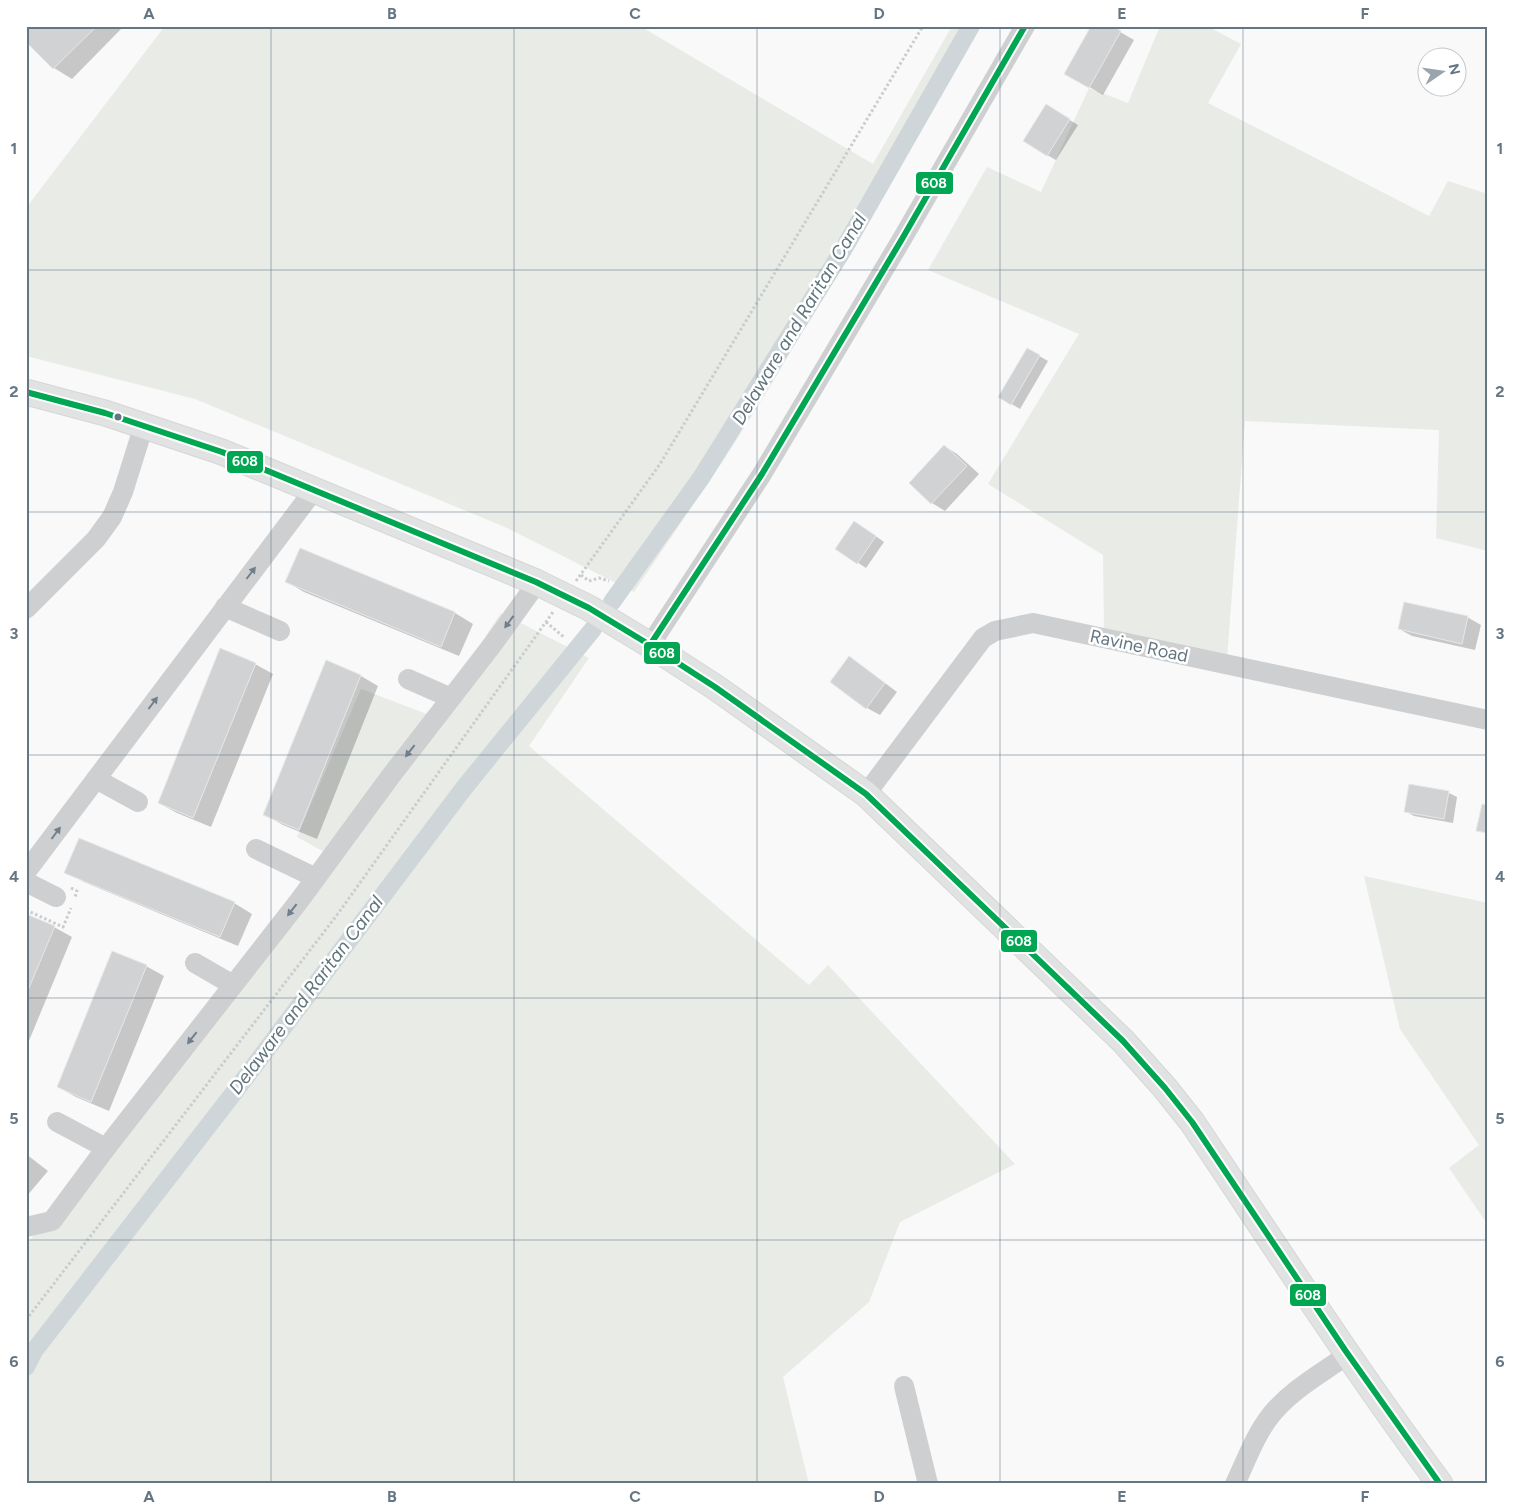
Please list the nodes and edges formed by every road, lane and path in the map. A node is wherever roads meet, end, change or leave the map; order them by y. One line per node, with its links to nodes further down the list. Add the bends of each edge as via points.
1 (923, 26): 6 (path, via 660,464 581,575 589,581 599,578)
2 (1025, 26): 12 (street, via 762,474)
3 (26, 392): 4 (main road)
4 (144, 425): 5 (main road, via 222,452); 9 (street, via 112,517 96,539)
5 (314, 490): 7 (main road); 8 (street, one-way to 5)
6 (609, 581)
7 (536, 582): 12 (main road, via 589,608); 14 (street, one-way to 14)
8 (225, 608): 10 (street); 16 (street, one-way to 8)
9 (26, 609)
10 (280, 631)
11 (565, 638): 29 (path, via 546,622 337,915)
12 (650, 645): 17 (main road, via 715,686)
13 (408, 679): 14 (street)
14 (451, 698): 21 (street, one-way to 21)
15 (1488, 720): 17 (street, Ravine Road, via 1033,623 995,631 983,638)
16 (96, 779): 18 (street); 20 (street, one-way to 16)
17 (866, 794): 30 (main road, via 1123,1040 1165,1088 1192,1122)
18 (138, 802)
19 (256, 849): 21 (street)
20 (26, 872)
21 (316, 878): 25 (street, one-way to 25)
22 (26, 882): 23 (street)
23 (56, 897)
24 (195, 963): 25 (street)
25 (233, 985): 27 (street, one-way to 27)
26 (57, 1122): 27 (street)
27 (106, 1148): 28 (street, via 52,1220)
28 (26, 1227)
29 (26, 1320)
30 (1347, 1355): 33 (street, via 1290,1396 1272,1414 1258,1434); 34 (main road)
31 (904, 1386): 32 (street)
32 (928, 1484)
33 (1235, 1484)
34 (1440, 1484)

